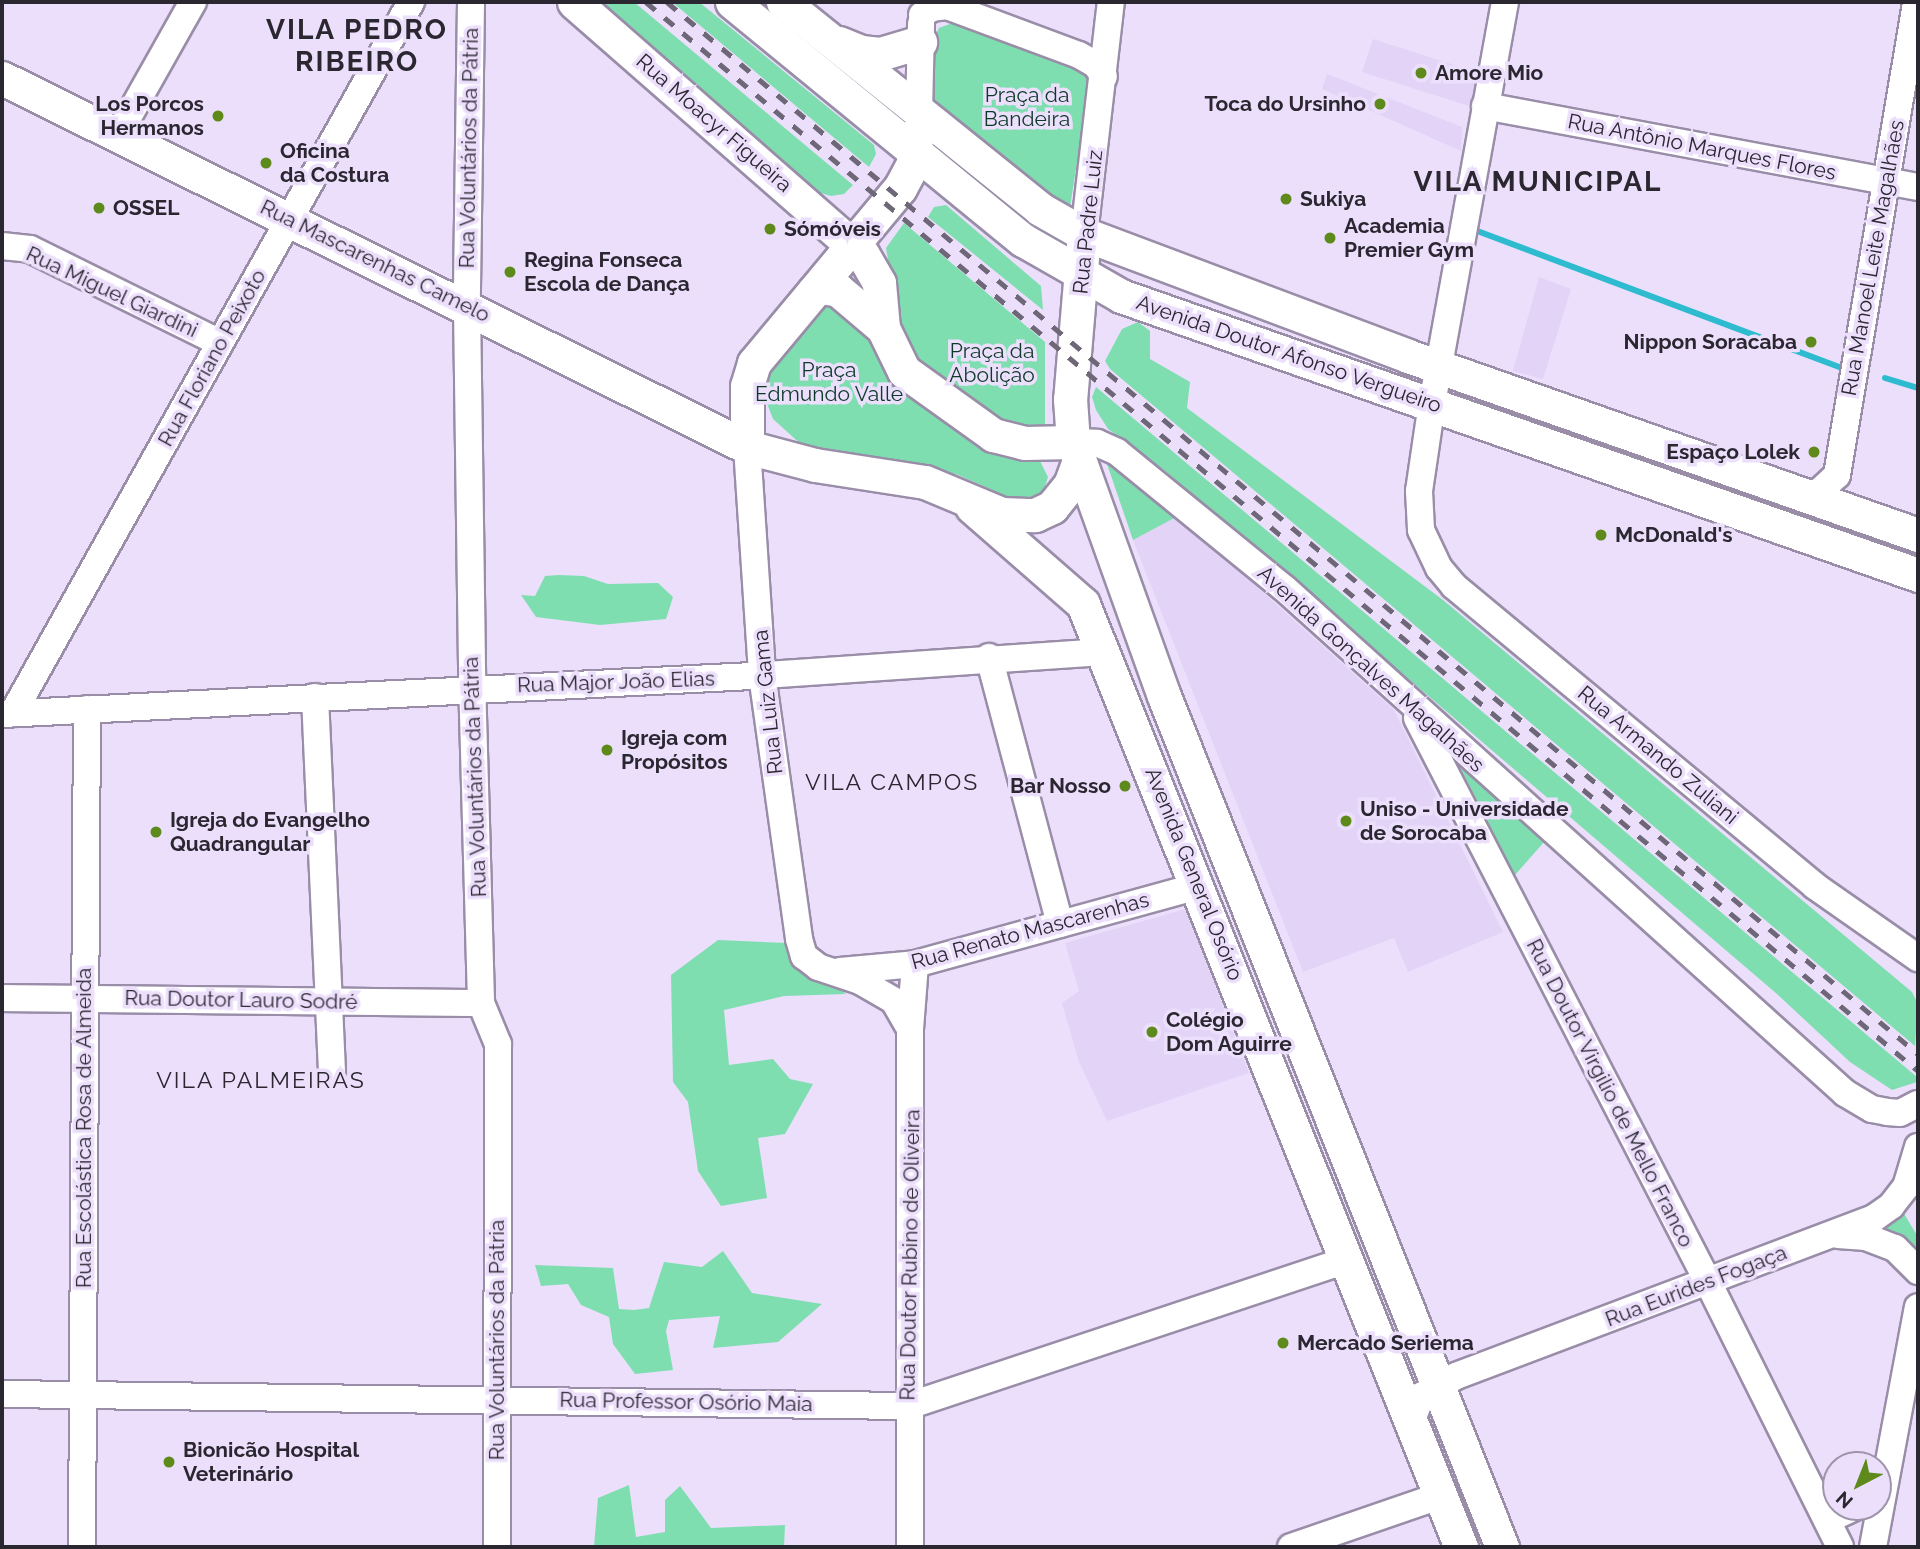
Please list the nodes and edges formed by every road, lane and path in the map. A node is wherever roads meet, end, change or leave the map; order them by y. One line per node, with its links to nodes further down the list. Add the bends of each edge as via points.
1 (193, 2): 16 (street)
2 (411, 2): 20 (street, Rua Floriano Peixoto)
3 (470, 2): 26 (street, Rua Voluntários da Pátria)
4 (574, 2): 22 (main road, Rua Moacyr Figueira)
5 (732, 2): 17 (main road, Avenida Doutor Afonso Vergueiro)
6 (783, 2): 11 (main road, Avenida Doutor Afonso Vergueiro)
7 (1111, 2): 12 (street, Rua Padre Luiz)
8 (1506, 2): 14 (street)
9 (1916, 2): 18 (street, Rua Manoel Leite Magalhães)
10 (922, 20): 11 (main road, via 880,54 861,52); 12 (street, via 931,8 947,6 1079,55 1096,65); 15 (street)
11 (824, 37): 15 (main road, Avenida Doutor Afonso Vergueiro)
12 (1104, 77): 21 (street, Rua Padre Luiz)
13 (2, 78): 16 (main road, Rua Mascarenhas Camelo)
14 (1485, 106): 18 (street, Rua Antônio Marques Flores); 29 (street)
15 (919, 114): 17 (main road); 21 (main road, Avenida Doutor Afonso Vergueiro, via 1040,209)
16 (118, 135): 20 (main road, Rua Mascarenhas Camelo)
17 (916, 154): 22 (main road, via 900,188); 24 (main road, Avenida Doutor Afonso Vergueiro, via 1031,245)
18 (1885, 181): 19 (street, Rua Antônio Marques Flores); 36 (street, Rua Manoel Leite Magalhães, via 1837,475 1820,491)
19 (1918, 187)
20 (290, 219): 26 (main road, Rua Mascarenhas Camelo); 28 (street, Rua Floriano Peixoto)
21 (1084, 234): 24 (main road, Rua Padre Luiz); 29 (main road, Avenida Doutor Afonso Vergueiro)
22 (853, 245): 25 (main road); 27 (main road, via 879,283)
23 (2, 246): 28 (street, Rua Miguel Giardini, via 30,249)
24 (1081, 275): 32 (main road, Avenida Doutor Afonso Vergueiro, via 1121,296); 34 (main road, Rua Padre Luiz)
25 (814, 291): 27 (main road, via 823,287 838,290); 30 (main road, via 760,353)
26 (467, 307): 33 (main road, Rua Mascarenhas Camelo); 43 (street, Rua Voluntários da Pátria)
27 (883, 328): 34 (main road, via 904,370 960,413 1006,439)
28 (220, 343): 48 (street, Rua Floriano Peixoto)
29 (1440, 366): 31 (main road, Avenida Doutor Afonso Vergueiro); 32 (street)
30 (747, 386): 33 (main road); 35 (main road, via 769,427)
31 (1536, 401): 32 (main road, via 1488,393); 36 (main road, Avenida Doutor Afonso Vergueiro)
32 (1434, 412): 39 (main road, Avenida Doutor Afonso Vergueiro); 50 (street, Rua Armando Zuliani, via 1419,491 1421,530 1439,568 1454,586 1815,886)
33 (747, 447): 35 (main road); 42 (street, Rua Luiz Gama)
34 (1067, 449): 37 (main road, via 1059,502 1035,515 1002,514); 44 (main road, Avenida General Osório); 46 (street, Avenida Gonçalves Magalhães, via 1097,443 1117,452 1284,589)
35 (815, 465): 37 (main road, via 925,482)
36 (1805, 496): 38 (main road, Avenida Doutor Afonso Vergueiro)
37 (967, 503): 40 (main road, Avenida General Osório, via 1083,604)
38 (1918, 535)
39 (1918, 575)
40 (1105, 652): 41 (street, Rua Major João Elias); 44 (main road, via 1127,659); 49 (main road, Avenida General Osório)
41 (989, 657): 42 (street, Rua Major João Elias); 51 (street)
42 (762, 675): 43 (street, Rua Major João Elias); 55 (street, Rua Luiz Gama, via 804,956)
43 (472, 688): 45 (street, Rua Major João Elias); 59 (street, Rua Voluntários da Pátria)
44 (1164, 696): 69 (main road, Avenida General Osório)
45 (315, 697): 47 (street, Rua Major João Elias); 58 (street)
46 (1409, 704): 62 (street, Avenida Gonçalves Magalhães, via 1845,1093 1887,1112); 67 (street, Rua Doutor Virgilio de Mello Franco)
47 (87, 709): 48 (street, Rua Major João Elias); 57 (street, Rua Escolástica Rosa de Almeida)
48 (7, 714)
49 (1199, 886): 51 (street, Rua Renato Mascarenhas); 65 (main road, Avenida General Osório)
50 (1861, 918): 52 (street, via 1903,935); 53 (street, Rua Armando Zuliani)
51 (1060, 924): 54 (street, Rua Renato Mascarenhas)
52 (1918, 934)
53 (1918, 958)
54 (915, 964): 55 (street, Rua Renato Mascarenhas); 60 (street, Rua Doutor Rubino de Oliveira)
55 (834, 971): 60 (street, via 894,1001)
56 (2, 998): 57 (street, Rua Doutor Lauro Sodré)
57 (85, 998): 58 (street, Rua Doutor Lauro Sodré); 71 (street, Rua Escolástica Rosa de Almeida)
58 (329, 1001): 59 (street, Rua Doutor Lauro Sodré); 61 (street)
59 (481, 1003): 72 (street, Rua Voluntários da Pátria, via 498,1044)
60 (910, 1029): 73 (street, Rua Doutor Rubino de Oliveira)
61 (332, 1071)
62 (1918, 1104)
63 (1918, 1147): 64 (street, Rua Eurides Fogaça, via 1906,1187 1891,1206)
64 (1833, 1234): 66 (street, via 1880,1241 1907,1256); 67 (street, Rua Eurides Fogaça)
65 (1347, 1260): 73 (street, Rua Professor Osório Maia); 74 (main road, Avenida General Osório)
66 (1918, 1271)
67 (1708, 1282): 69 (street, Rua Eurides Fogaça); 77 (street, Rua Doutor Virgilio de Mello Franco)
68 (1918, 1307): 75 (street)
69 (1437, 1386): 74 (street, via 1415,1403); 85 (main road, Avenida General Osório)
70 (2, 1394): 71 (street, Rua Professor Osório Maia)
71 (83, 1394): 72 (street, Rua Professor Osório Maia); 80 (street, Rua Escolástica Rosa de Almeida)
72 (497, 1399): 73 (street, Rua Professor Osório Maia); 81 (street, Rua Voluntários da Pátria)
73 (908, 1406): 82 (street, Rua Doutor Rubino de Oliveira)
74 (1412, 1420): 76 (main road, Avenida General Osório)
75 (1889, 1451)
76 (1442, 1495): 83 (street); 84 (main road, Avenida General Osório)
77 (1822, 1510)
78 (1827, 1521): 86 (street, Rua Doutor Virgilio de Mello Franco)
79 (1877, 1521): 87 (street)
80 (82, 1547)
81 (497, 1547)
82 (910, 1547)
83 (1292, 1547)
84 (1461, 1547)
85 (1502, 1547)
86 (1840, 1547)
87 (1873, 1547)

